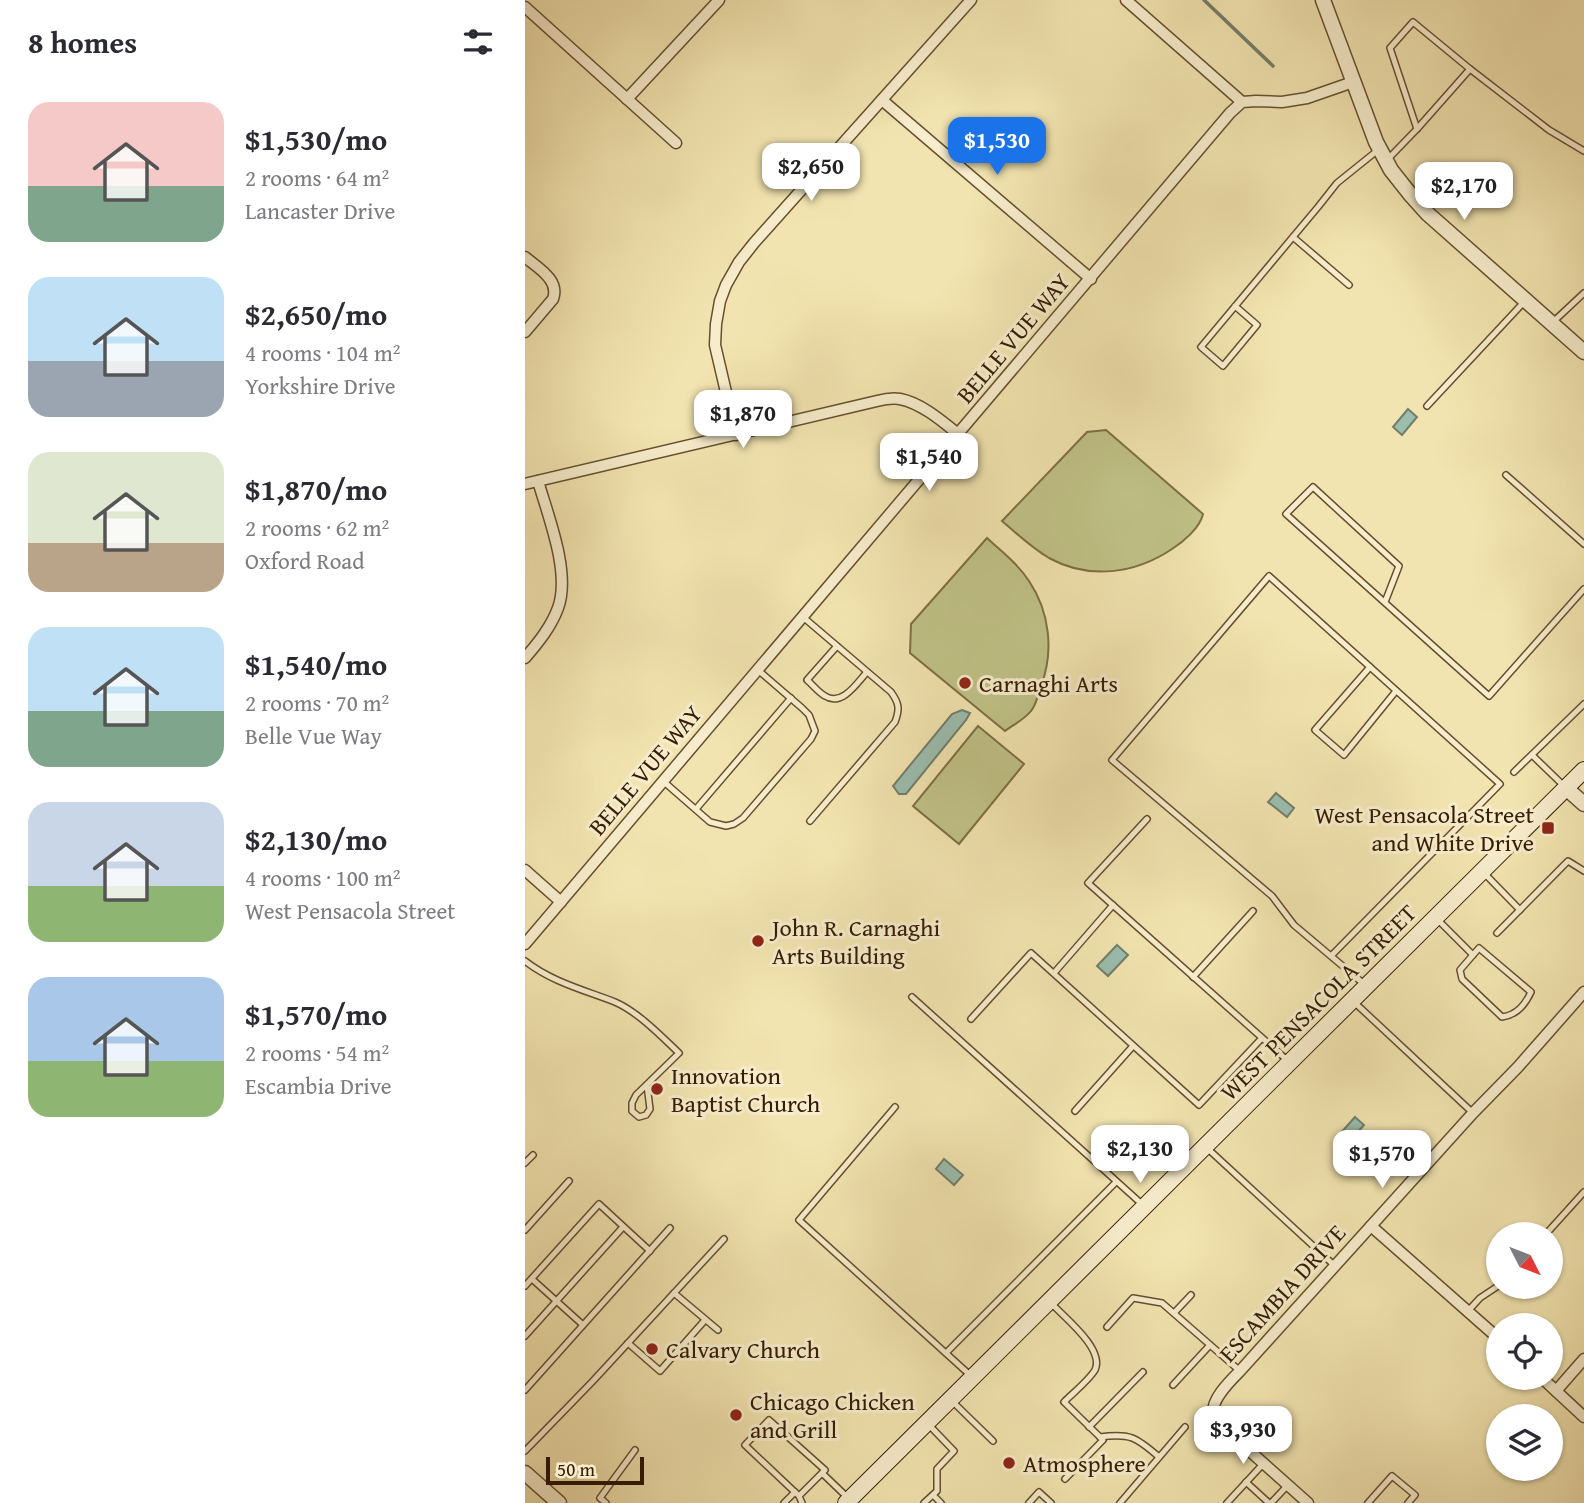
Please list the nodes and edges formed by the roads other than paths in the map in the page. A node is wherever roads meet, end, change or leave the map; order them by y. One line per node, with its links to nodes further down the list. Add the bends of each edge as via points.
1 (719, 0): 8 (street)
2 (971, 0): 9 (street)
3 (1126, 0): 10 (street)
4 (1323, 0): 7 (street)
5 (525, 7): 8 (street)
6 (1470, 69): 11 (lane); 11 (lane, via 1413,22 1390,48); 13 (lane)
7 (1353, 82): 10 (street, via 1307,98); 14 (street)
8 (627, 99): 12 (street)
9 (882, 100): 17 (street); 27 (street, via 754,243 726,285 717,312 715,345)
10 (1242, 102): 17 (street, BELLE VUE WAY)
11 (1417, 129): 14 (lane)
12 (676, 143)
13 (1584, 151)
14 (1383, 155): 15 (lane, via 1336,183); 20 (street, via 1429,214)
15 (1293, 237): 18 (lane); 21 (lane)
16 (525, 257): 23 (street, via 553,284 555,294)
17 (1091, 279): 26 (street, BELLE VUE WAY)
18 (1349, 285)
19 (1584, 293): 22 (lane)
20 (1526, 300): 22 (street); 25 (lane)
21 (1235, 306): 21 (lane, via 1257,325 1223,366 1201,347)
22 (1552, 323): 24 (street)
23 (525, 332)
24 (1584, 352)
25 (1427, 406)
26 (958, 434): 27 (street, via 921,408 893,398); 34 (street, BELLE VUE WAY)
27 (736, 435): 29 (street)
28 (1506, 475): 31 (lane)
29 (538, 481): 30 (street); 36 (street, via 563,587 544,636)
30 (525, 484)
31 (1584, 544)
32 (1584, 589): 33 (lane, via 1489,696)
33 (1385, 602): 33 (lane, via 1399,566 1313,487 1286,514)
34 (803, 617): 35 (lane); 38 (street, BELLE VUE WAY)
35 (837, 646): 39 (lane); 39 (lane, via 807,680 826,697 847,694)
36 (525, 658)
37 (1370, 667): 40 (lane); 40 (lane, via 1315,730 1344,755); 63 (lane, via 1269,576 1112,760 1272,896 1294,925)
38 (758, 670): 41 (lane); 46 (street, BELLE VUE WAY)
39 (867, 671): 51 (lane, via 891,692 899,712)
40 (1396, 691): 63 (lane, via 1500,784)
41 (791, 698): 49 (lane); 49 (lane, via 809,715 815,731 743,818 726,826 710,822)
42 (1584, 704): 43 (lane)
43 (1532, 755): 45 (lane); 47 (lane)
44 (1584, 771): 47 (main road, WEST PENSACOLA STREET)
45 (1514, 772)
46 (663, 780): 49 (lane); 55 (street, BELLE VUE WAY)
47 (1566, 788): 48 (street); 54 (main road, WEST PENSACOLA STREET)
48 (1584, 804)
49 (696, 809)
50 (1147, 819): 56 (lane, via 1089,883)
51 (810, 821)
52 (525, 870): 55 (street)
53 (1584, 871): 57 (lane, via 1567,861)
54 (1482, 872): 57 (lane); 59 (main road, WEST PENSACOLA STREET)
55 (561, 902): 61 (street, BELLE VUE WAY)
56 (1113, 905): 65 (lane); 66 (lane)
57 (1520, 910): 60 (lane)
58 (1253, 911): 66 (lane)
59 (1436, 918): 62 (lane); 67 (main road, WEST PENSACOLA STREET)
60 (1497, 933)
61 (525, 944)
62 (1473, 955): 62 (lane, via 1460,970 1462,979 1502,1017 1517,1012 1531,992 1479,948)
63 (1331, 956): 67 (lane)
64 (525, 961): 75 (lane, via 569,986 616,1003 679,1053)
65 (1054, 973): 71 (lane, via 1031,953); 73 (lane)
66 (1193, 977): 72 (lane)
67 (1367, 986): 70 (main road, WEST PENSACOLA STREET)
68 (1584, 992): 78 (street, ESCAMBIA DRIVE)
69 (912, 997): 83 (lane)
70 (1352, 1000): 74 (main road, WEST PENSACOLA STREET); 78 (lane)
71 (971, 1019)
72 (1262, 1038): 73 (lane, via 1199,1105); 74 (lane)
73 (1133, 1046): 77 (lane)
74 (1289, 1062): 79 (main road, WEST PENSACOLA STREET)
75 (647, 1085): 75 (lane, via 632,1103 632,1111 639,1117 650,1109)
76 (895, 1108): 110 (lane, via 799,1220)
77 (1076, 1111)
78 (1473, 1113): 87 (street, ESCAMBIA DRIVE)
79 (1205, 1146): 85 (main road, WEST PENSACOLA STREET); 93 (lane)
80 (533, 1155): 81 (lane)
81 (525, 1163)
82 (569, 1181): 90 (lane)
83 (1117, 1182): 85 (lane); 110 (lane)
84 (1584, 1192): 86 (lane)
85 (1144, 1207): 99 (main road, WEST PENSACOLA STREET)
86 (1557, 1222)
87 (1371, 1226): 93 (street, ESCAMBIA DRIVE); 100 (street)
88 (623, 1227): 92 (lane); 94 (lane, via 599,1204); 98 (lane)
89 (670, 1228): 92 (lane)
90 (525, 1230)
91 (724, 1239): 95 (lane)
92 (650, 1251): 103 (lane)
93 (1335, 1266): 112 (street, ESCAMBIA DRIVE)
94 (528, 1281): 98 (lane)
95 (674, 1293): 102 (lane); 108 (lane)
96 (1191, 1294): 101 (lane)
97 (1486, 1294): 100 (lane)
98 (557, 1301): 103 (lane); 107 (lane)
99 (1049, 1301): 114 (main road, WEST PENSACOLA STREET); 121 (lane, via 1096,1354 1094,1372 1064,1402)
100 (1468, 1311): 105 (street)
101 (1174, 1313): 104 (lane, via 1162,1303 1133,1298); 109 (lane)
102 (705, 1320): 106 (lane); 108 (lane, via 660,1371)
103 (583, 1325): 116 (lane)
104 (1107, 1327)
105 (1486, 1327)
106 (717, 1330)
107 (525, 1336)
108 (628, 1343): 126 (lane)
109 (1210, 1345): 112 (lane); 115 (lane)
110 (946, 1353): 114 (lane)
111 (1584, 1359): 117 (street)
112 (1240, 1371): 128 (street, ESCAMBIA DRIVE, via 1220,1394 1214,1416)
113 (1143, 1372): 121 (lane)
114 (972, 1377): 118 (main road, WEST PENSACOLA STREET)
115 (1173, 1385)
116 (525, 1390)
117 (1556, 1391): 119 (street)
118 (950, 1399): 120 (main road, WEST PENSACOLA STREET); 124 (lane)
119 (1584, 1417)
120 (927, 1423): 135 (lane, via 954,1451 937,1469); 136 (main road, WEST PENSACOLA STREET)
121 (1089, 1427): 123 (lane)
122 (1185, 1427): 127 (lane)
123 (1100, 1437): 127 (lane, via 1133,1438); 131 (lane, via 1103,1440)
124 (993, 1441)
125 (635, 1450): 138 (lane, via 600,1498)
126 (525, 1451)
127 (1159, 1457): 145 (lane)
128 (1263, 1463): 132 (lane); 133 (street)
129 (525, 1473): 137 (street)
130 (822, 1473): 134 (lane); 134 (lane, via 825,1470 769,1420 745,1446); 136 (lane)
131 (1065, 1479)
132 (1246, 1482): 146 (lane); 147 (lane)
133 (1288, 1485): 147 (lane); 148 (street)
134 (797, 1494): 139 (lane); 140 (lane)
135 (933, 1495): 141 (lane); 142 (lane)
136 (848, 1501)
137 (559, 1503)
138 (606, 1503)
139 (784, 1503)
140 (802, 1503)
141 (924, 1503)
142 (941, 1503)
143 (1028, 1503): 144 (lane, via 1039,1492)
144 (1051, 1503)
145 (1120, 1503)
146 (1227, 1503)
147 (1270, 1503)
148 (1308, 1503)
149 (1368, 1503): 150 (lane, via 1392,1476 1415,1495)
150 (1408, 1503)

